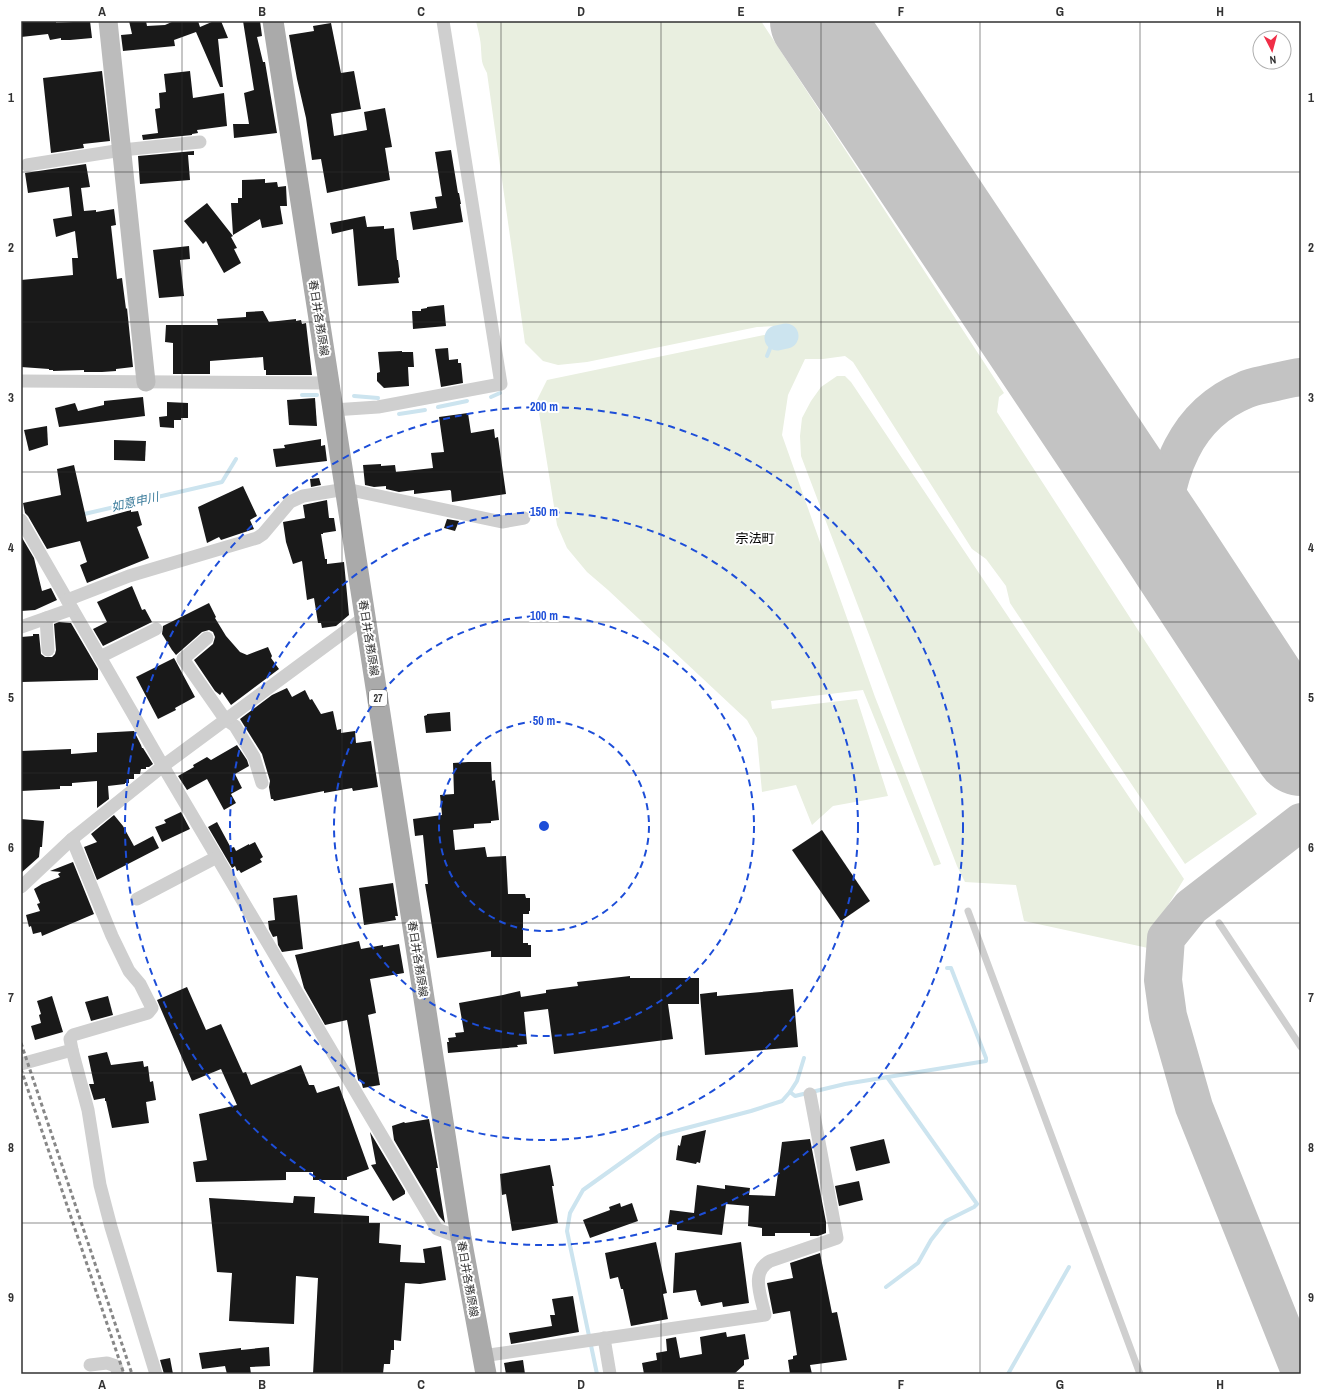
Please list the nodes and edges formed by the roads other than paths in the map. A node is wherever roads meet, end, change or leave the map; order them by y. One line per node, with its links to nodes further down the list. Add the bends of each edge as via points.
1 (108, 21): 5 (street)
2 (273, 21): 9 (main road, 春日井各務原線 / 27)
3 (443, 21): 10 (street, via 501,384 378,407)
4 (200, 142): 5 (street)
5 (122, 150): 6 (street); 8 (street)
6 (28, 165)
7 (21, 381): 8 (street)
8 (146, 382): 9 (street)
9 (329, 383): 10 (main road, 春日井各務原線 / 27)
10 (333, 410): 11 (main road, 春日井各務原線 / 27)
11 (346, 490): 12 (street, via 502,522); 14 (street, via 303,496 290,502 257,538 129,576); 15 (main road, 春日井各務原線 / 27)
12 (524, 518)
13 (24, 525): 14 (street)
14 (69, 604): 16 (street); 21 (street)
15 (366, 616): 22 (street); 35 (main road, 春日井各務原線 / 27)
16 (46, 618): 17 (street); 20 (street)
17 (21, 627)
18 (156, 629): 21 (street)
19 (207, 638): 22 (street, via 183,659)
20 (48, 650)
21 (100, 657): 23 (street)
22 (225, 719): 23 (street); 24 (street, via 235,726 254,757)
23 (163, 766): 25 (street); 26 (street)
24 (262, 782)
25 (72, 839): 27 (street); 32 (street, via 112,936 129,971 140,984 152,1008 148,1013 73,1035 70,1039)
26 (217, 857): 28 (street); 35 (street, via 437,1229)
27 (21, 887)
28 (137, 899)
29 (968, 911): 42 (lane)
30 (1219, 923): 31 (lane)
31 (1301, 1048)
32 (72, 1050): 33 (street); 40 (street, via 88,1110 100,1185)
33 (21, 1064)
34 (810, 1094): 36 (street, via 837,1238 770,1261 760,1269 758,1279 765,1315)
35 (461, 1238): 38 (main road, 春日井各務原線 / 27)
36 (604, 1338): 38 (street); 41 (street)
37 (90, 1365): 39 (street, via 107,1363 116,1366)
38 (484, 1365)
39 (118, 1374)
40 (156, 1374)
41 (610, 1374)
42 (1140, 1374)

